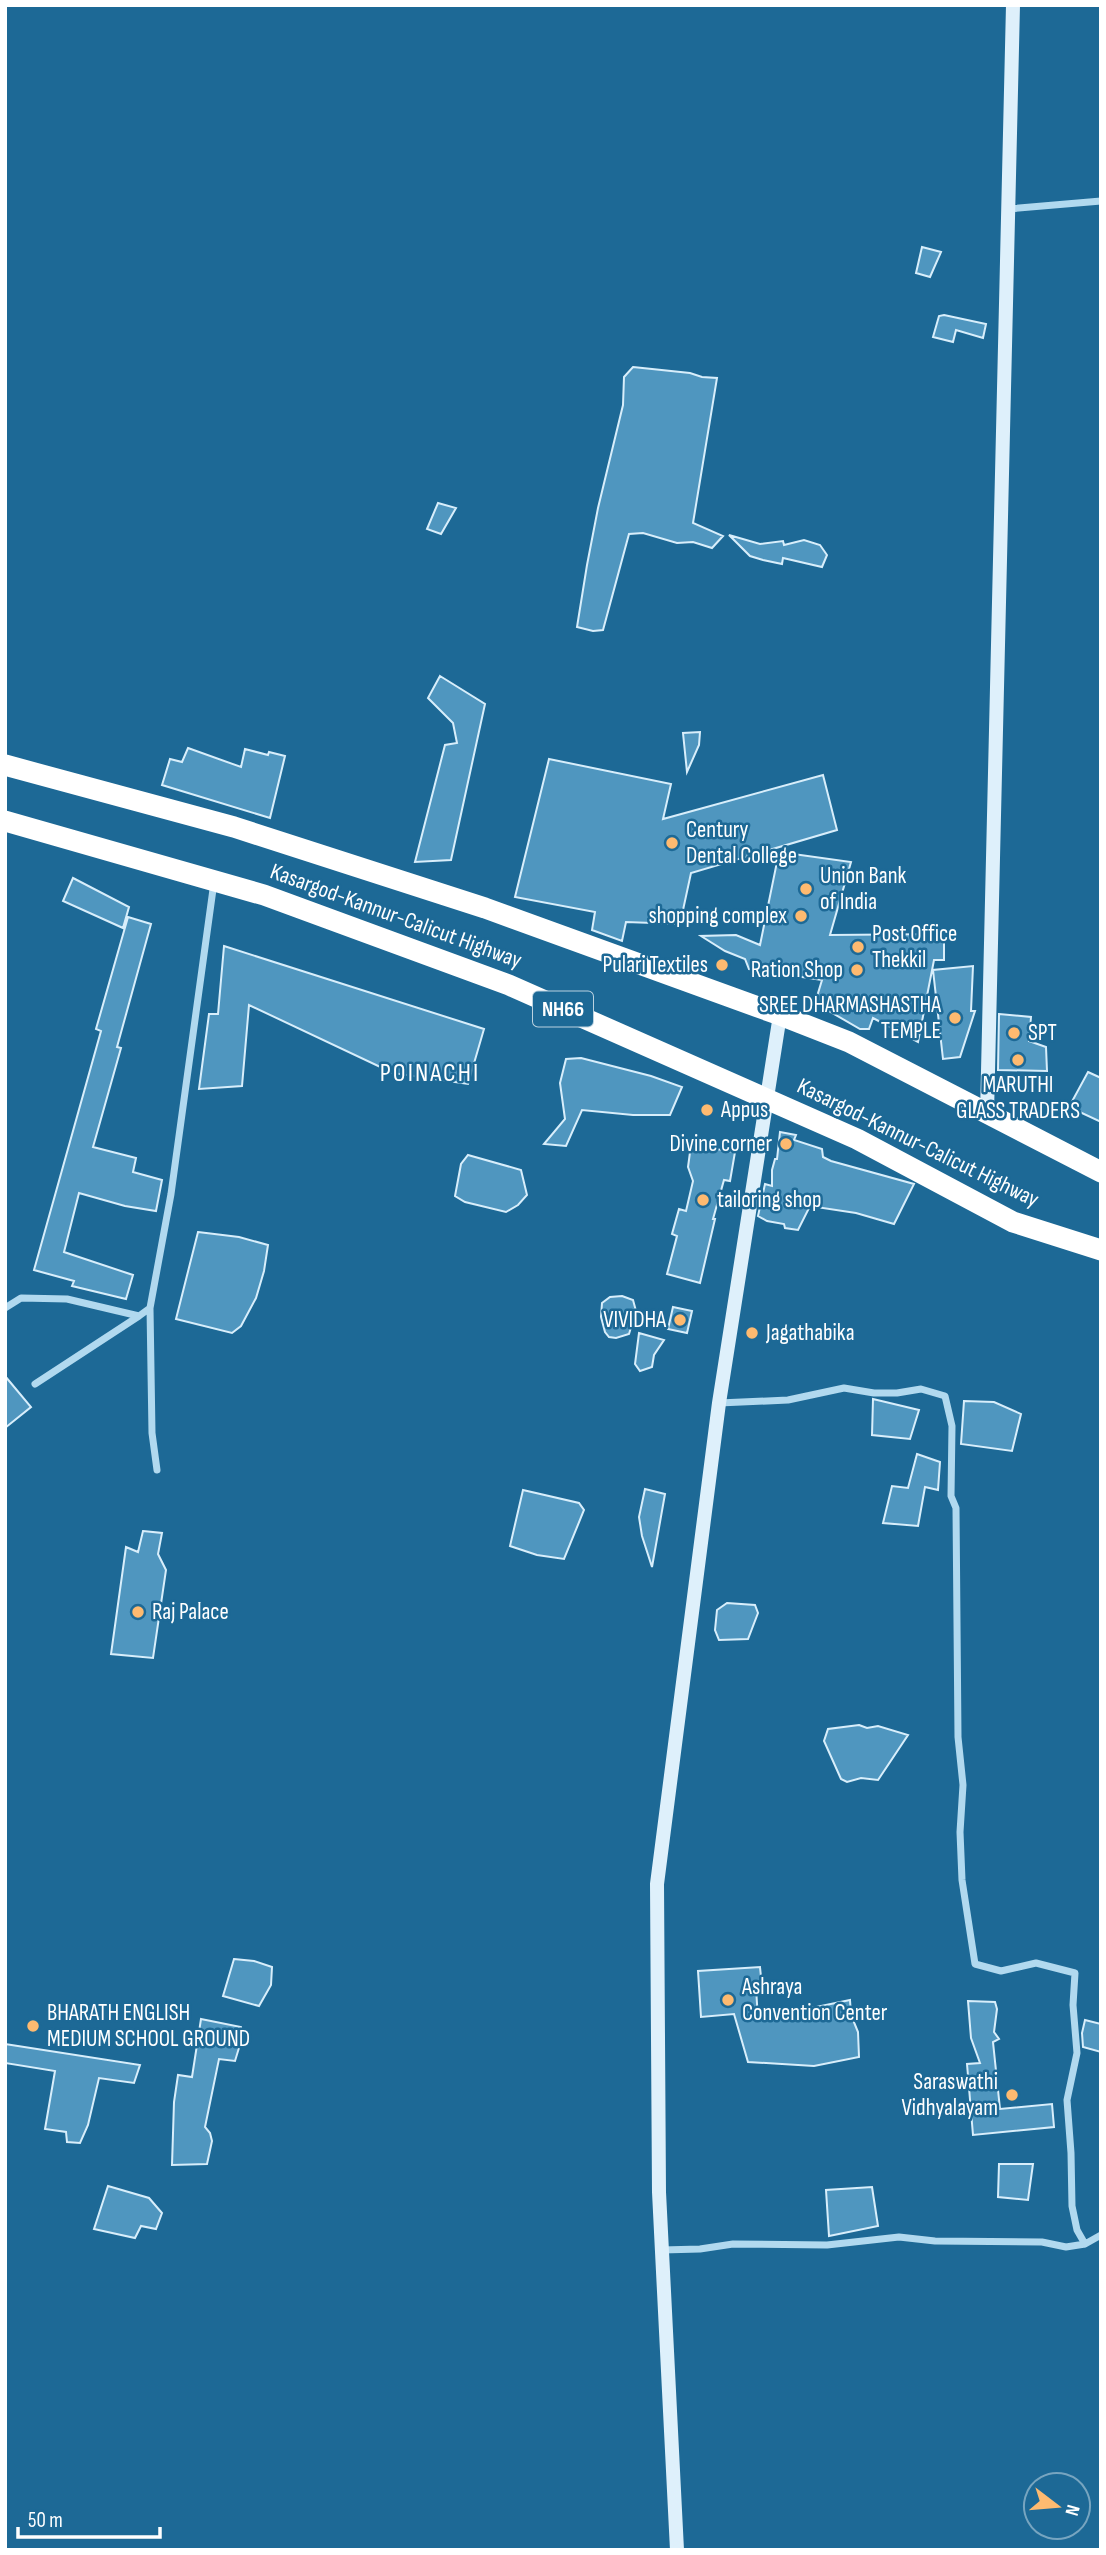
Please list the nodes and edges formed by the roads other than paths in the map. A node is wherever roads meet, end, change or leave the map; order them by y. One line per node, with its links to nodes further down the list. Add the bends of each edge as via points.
1 (1013, 5): 3 (main road)
2 (1101, 201): 3 (street)
3 (1008, 209): 9 (main road)
4 (5, 765): 7 (highway, Kasargod-Kannur-Calicut Highway, via 260,835 485,908)
5 (5, 821): 6 (highway, Kasargod-Kannur-Calicut Highway / NH66)
6 (214, 880): 8 (highway, Kasargod-Kannur-Calicut Highway / NH66, via 509,985); 13 (street, via 171,1194)
7 (780, 1015): 8 (main road); 9 (highway, Kasargod-Kannur-Calicut Highway, via 849,1042)
8 (767, 1100): 11 (highway, Kasargod-Kannur-Calicut Highway / NH66, via 857,1139 1013,1222); 16 (main road)
9 (986, 1114): 10 (highway, Kasargod-Kannur-Calicut Highway)
10 (1101, 1172)
11 (1101, 1250)
12 (5, 1308): 14 (street, via 21,1298 67,1299)
13 (150, 1308): 14 (street); 17 (street)
14 (139, 1316): 15 (street)
15 (35, 1384)
16 (719, 1403): 19 (street, via 788,1400 844,1388 874,1393 921,1389 945,1396 952,1426 951,1496 956,1508 958,1737 963,1784 960,1832 975,1964 1001,1971 1036,1963 1075,1973 1077,2053 1067,2100 1072,2206); 20 (main road, via 657,1884)
17 (157, 1470)
18 (1101, 2235): 19 (street)
19 (1085, 2244): 20 (street, via 1066,2247 899,2236 827,2245 733,2244)
20 (662, 2250): 21 (main road)
21 (677, 2550)

